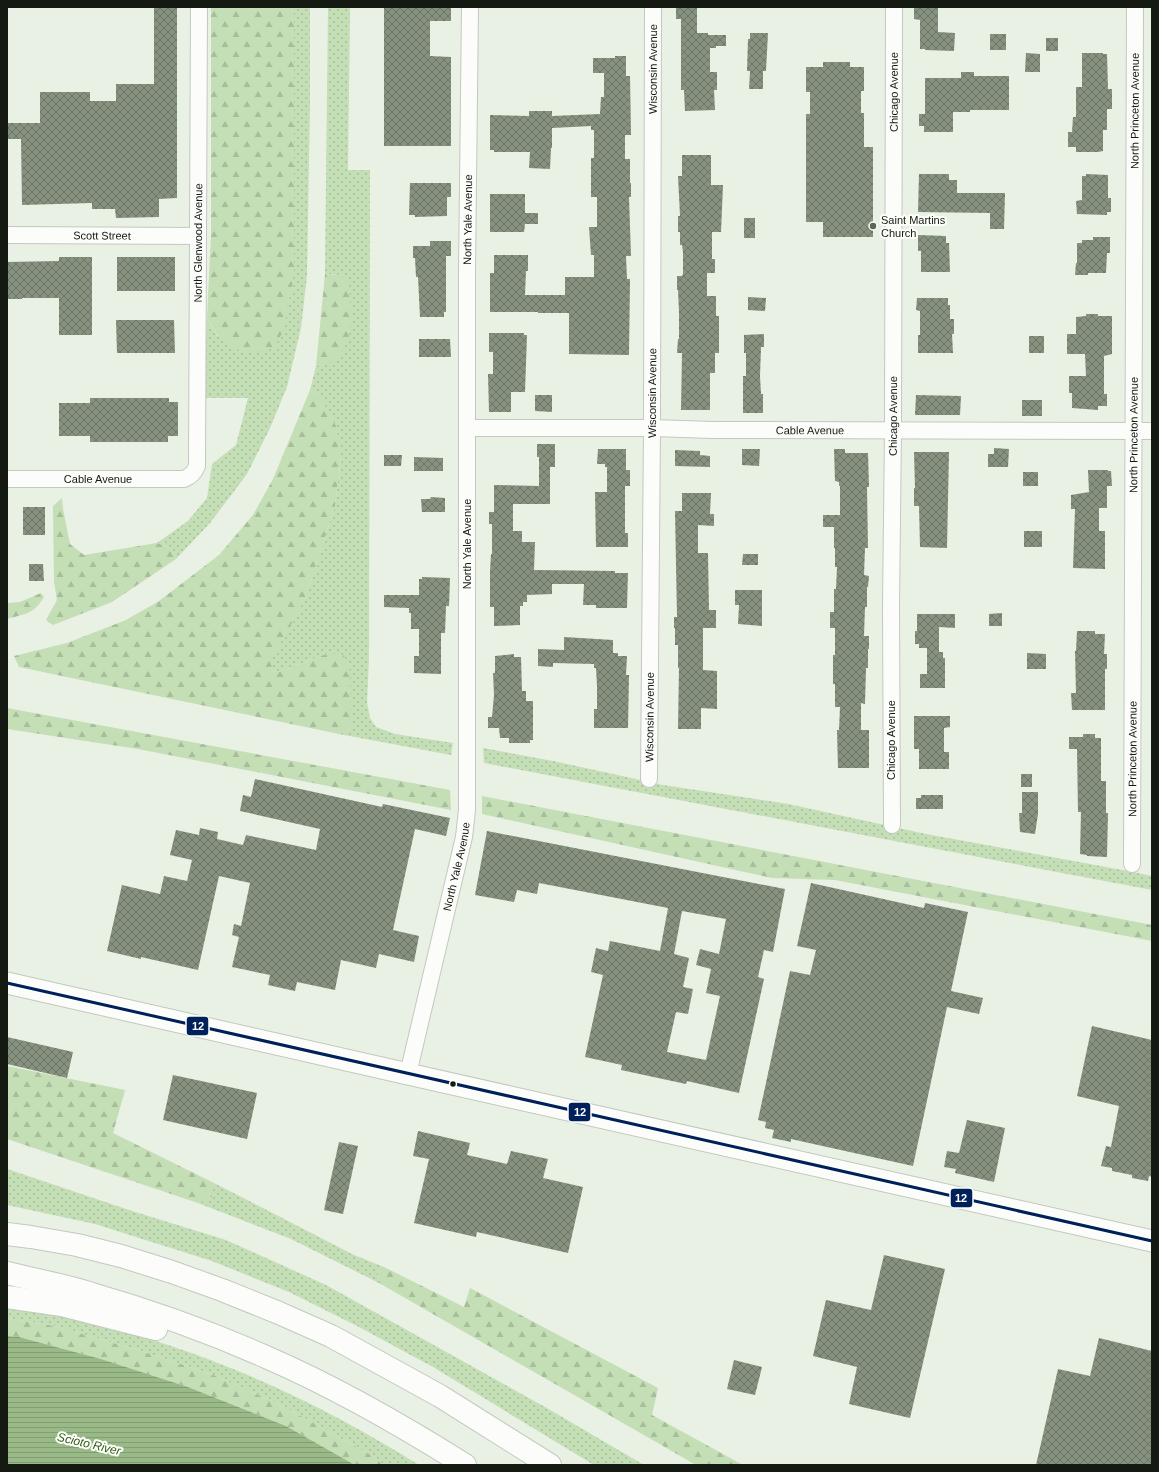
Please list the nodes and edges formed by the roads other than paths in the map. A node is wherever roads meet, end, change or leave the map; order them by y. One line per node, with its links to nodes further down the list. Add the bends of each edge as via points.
1 (199, 7): 7 (street, North Glenwood Avenue)
2 (470, 7): 8 (street, North Yale Avenue)
3 (653, 7): 9 (street, Wisconsin Avenue)
4 (894, 7): 10 (street, Chicago Avenue)
5 (1135, 7): 11 (street, North Princeton Avenue)
6 (7, 235): 7 (street, Scott Street)
7 (197, 236): 13 (street, North Glenwood Avenue, via 197,466)
8 (468, 428): 9 (street, Cable Avenue); 19 (street, North Yale Avenue, via 468,810 464,837)
9 (652, 428): 10 (street, Cable Avenue); 15 (street, Wisconsin Avenue)
10 (893, 430): 11 (street, Cable Avenue); 16 (street, Chicago Avenue)
11 (1134, 431): 12 (street, Cable Avenue); 17 (street, North Princeton Avenue)
12 (1152, 431)
13 (189, 477): 14 (street, Cable Avenue)
14 (7, 479)
15 (649, 779)
16 (892, 825)
17 (1132, 864)
18 (7, 983): 19 (main road)
19 (408, 1074): 23 (main road)
20 (7, 1230): 22 (highway)
21 (7, 1234): 22 (highway)
22 (31, 1237): 28 (highway, via 121,1256 222,1290 279,1313 331,1336 440,1396)
23 (1152, 1241)
24 (7, 1273): 26 (highway, via 91,1293 180,1322)
25 (7, 1297): 26 (highway, via 62,1305)
26 (266, 1357): 27 (highway, via 359,1403)
27 (465, 1465)
28 (550, 1465)

